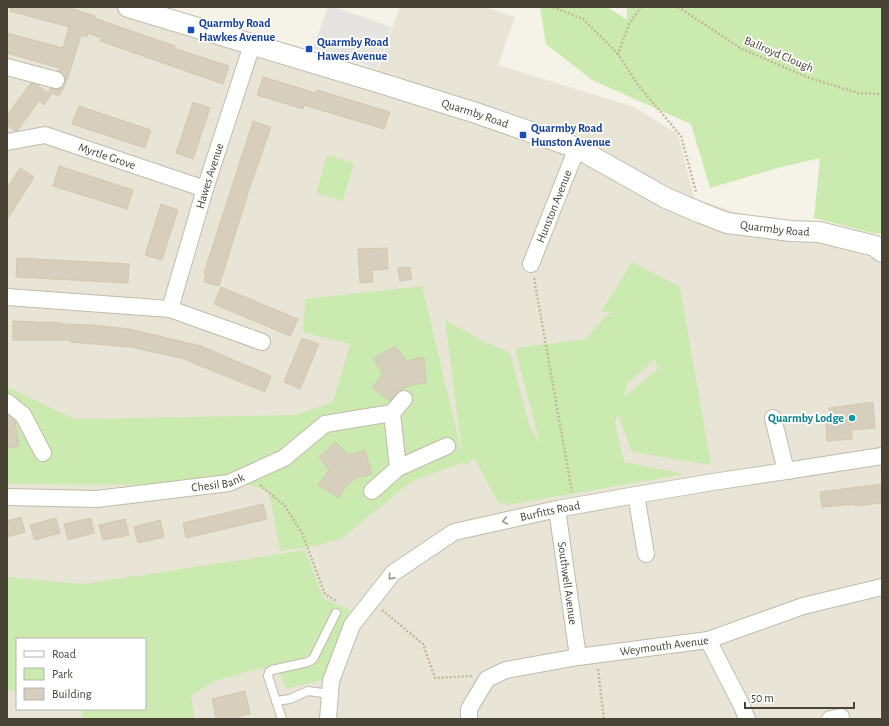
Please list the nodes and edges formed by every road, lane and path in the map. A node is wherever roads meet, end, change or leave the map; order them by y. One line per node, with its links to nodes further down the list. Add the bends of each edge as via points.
1 (128, 7): 5 (street, Quarmby Road)
2 (553, 7): 6 (path, via 583,19)
3 (641, 7): 6 (path, via 629,24)
4 (678, 7): 9 (path, Ballroyd Clough, via 742,49 800,74 858,93)
5 (252, 45): 11 (street, Quarmby Road, via 377,82); 12 (street, Hawes Avenue)
6 (618, 54): 13 (path, via 638,84 681,136)
7 (7, 67): 8 (street)
8 (56, 80)
9 (882, 94)
10 (7, 142): 12 (street, Myrtle Grove, via 45,135)
11 (577, 148): 13 (street, Quarmby Road, via 666,198); 15 (street, Hunston Avenue)
12 (205, 189): 17 (street, Hawes Avenue)
13 (701, 213): 14 (street, Quarmby Road, via 727,223 819,232 875,246)
14 (882, 252)
15 (532, 264): 32 (path)
16 (7, 297): 17 (street)
17 (170, 309): 18 (street)
18 (262, 342)
19 (404, 399): 21 (street)
20 (7, 402): 24 (street, via 23,415)
21 (392, 413): 26 (street); 28 (street, Chesil Bank, via 325,424 284,458)
22 (773, 418): 27 (street)
23 (447, 446): 26 (street)
24 (43, 453)
25 (882, 456): 27 (street, Burfitts Road)
26 (398, 468): 29 (street)
27 (786, 472): 30 (street, Burfitts Road)
28 (247, 474): 31 (street, Chesil Bank, via 229,483 97,499); 37 (path, via 285,506 302,533 325,594)
29 (372, 491)
30 (636, 495): 32 (street, Burfitts Road); 34 (street)
31 (7, 498)
32 (574, 506): 33 (street, Burfitts Road)
33 (557, 509): 36 (street, Burfitts Road, one-way to 36, via 454,532 393,573); 41 (street, Southwell Avenue)
34 (646, 554)
35 (882, 588): 39 (street, Weymouth Avenue, via 803,606)
36 (371, 601): 42 (path, via 423,644 435,678); 43 (street, Burfitts Road, via 352,625 331,681)
37 (339, 603)
38 (336, 613): 44 (lane, via 313,658 308,662 269,672)
39 (708, 640): 40 (street, Weymouth Avenue); 49 (street)
40 (596, 655): 41 (street, Weymouth Avenue); 48 (path)
41 (578, 657): 42 (street, Weymouth Avenue, via 506,670)
42 (496, 675): 47 (street, Weymouth Avenue, via 487,679 469,708)
43 (330, 694): 44 (lane, via 308,691); 46 (street, Burfitts Road)
44 (276, 701): 45 (lane)
45 (282, 719)
46 (328, 719)
47 (469, 719)
48 (604, 719)
49 (747, 719)

